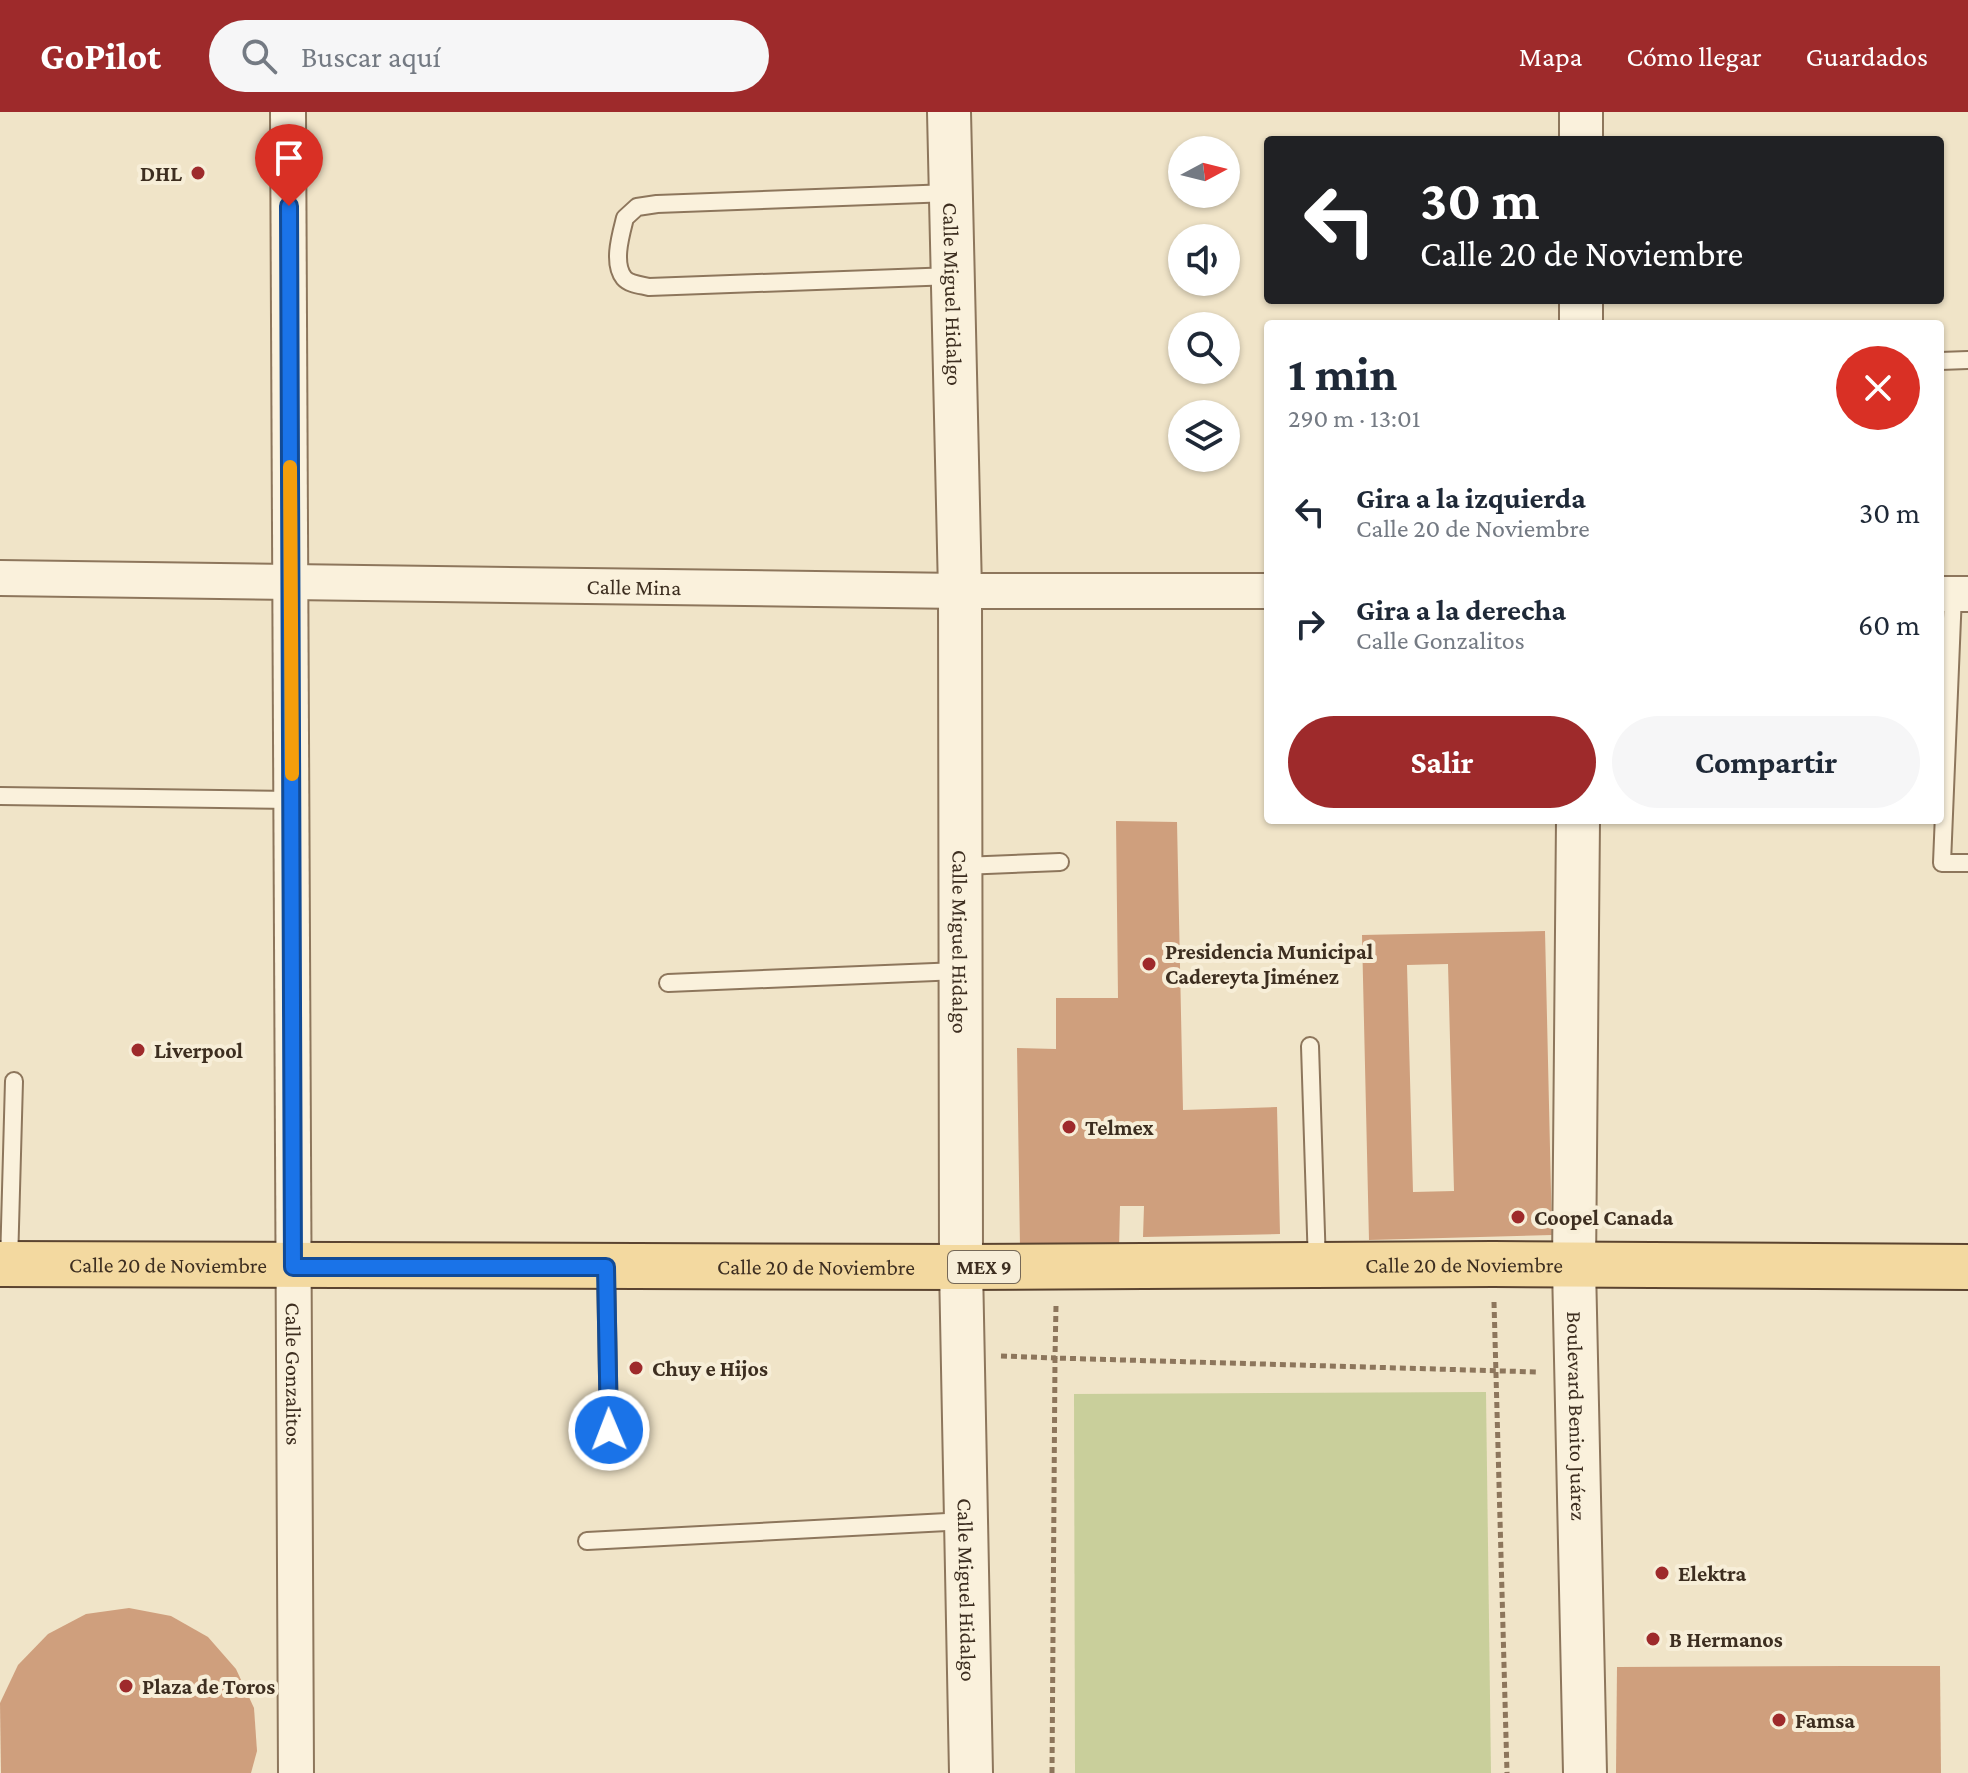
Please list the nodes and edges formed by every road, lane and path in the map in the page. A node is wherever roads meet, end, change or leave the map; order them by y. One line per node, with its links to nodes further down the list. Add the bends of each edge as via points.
1 (288, 112): 10 (street, Calle Gonzalitos)
2 (949, 112): 5 (street, Calle Miguel Hidalgo)
3 (1581, 112): 4 (street)
4 (1581, 136)
5 (950, 193): 6 (street, Calle Miguel Hidalgo); 6 (lane, via 637,207 625,218 619,264 624,278 649,287)
6 (953, 276): 11 (street, Calle Miguel Hidalgo)
7 (1968, 360): 8 (lane)
8 (1944, 361)
9 (0, 578): 10 (street, Calle Mina)
10 (291, 582): 11 (street, Calle Mina); 15 (street, Calle Gonzalitos)
11 (960, 591): 12 (street, Calle Mina); 21 (street, Calle Miguel Hidalgo)
12 (1264, 591)
13 (1954, 594): 16 (lane)
14 (0, 796): 15 (lane)
15 (292, 800): 30 (street, Calle Gonzalitos)
16 (1944, 818)
17 (1578, 824): 33 (street, Boulevard Benito Juárez)
18 (1944, 824): 20 (lane, via 1942,863)
19 (1060, 862): 21 (lane)
20 (1968, 863)
21 (961, 866): 22 (street, Calle Miguel Hidalgo)
22 (961, 971): 23 (lane); 32 (street, Calle Miguel Hidalgo)
23 (668, 983)
24 (1310, 1046): 29 (lane)
25 (14, 1081): 26 (lane)
26 (4, 1264): 30 (main road, Calle 20 de Noviembre / MEX 9)
27 (1493, 1264): 29 (main road, Calle 20 de Noviembre / MEX 9); 33 (main road, Calle 20 de Noviembre / MEX 9); 37 (path)
28 (1058, 1265): 29 (main road, Calle 20 de Noviembre / MEX 9); 32 (main road, Calle 20 de Noviembre / MEX 9); 36 (path)
29 (1317, 1265)
30 (293, 1267): 31 (main road, Calle 20 de Noviembre / MEX 9); 41 (street, Calle Gonzalitos)
31 (606, 1267): 32 (main road, Calle 20 de Noviembre / MEX 9); 38 (lane)
32 (961, 1267): 35 (street, Calle Miguel Hidalgo)
33 (1574, 1267): 34 (main road, Calle 20 de Noviembre / MEX 9); 45 (street, Boulevard Benito Juárez)
34 (1968, 1267)
35 (964, 1355): 36 (path); 39 (street, Calle Miguel Hidalgo)
36 (1055, 1358): 37 (path); 43 (path)
37 (1496, 1370): 44 (path)
38 (609, 1430)
39 (967, 1521): 40 (lane); 42 (street, Calle Miguel Hidalgo)
40 (587, 1541)
41 (296, 1773)
42 (971, 1773)
43 (1052, 1773)
44 (1507, 1773)
45 (1585, 1773)

